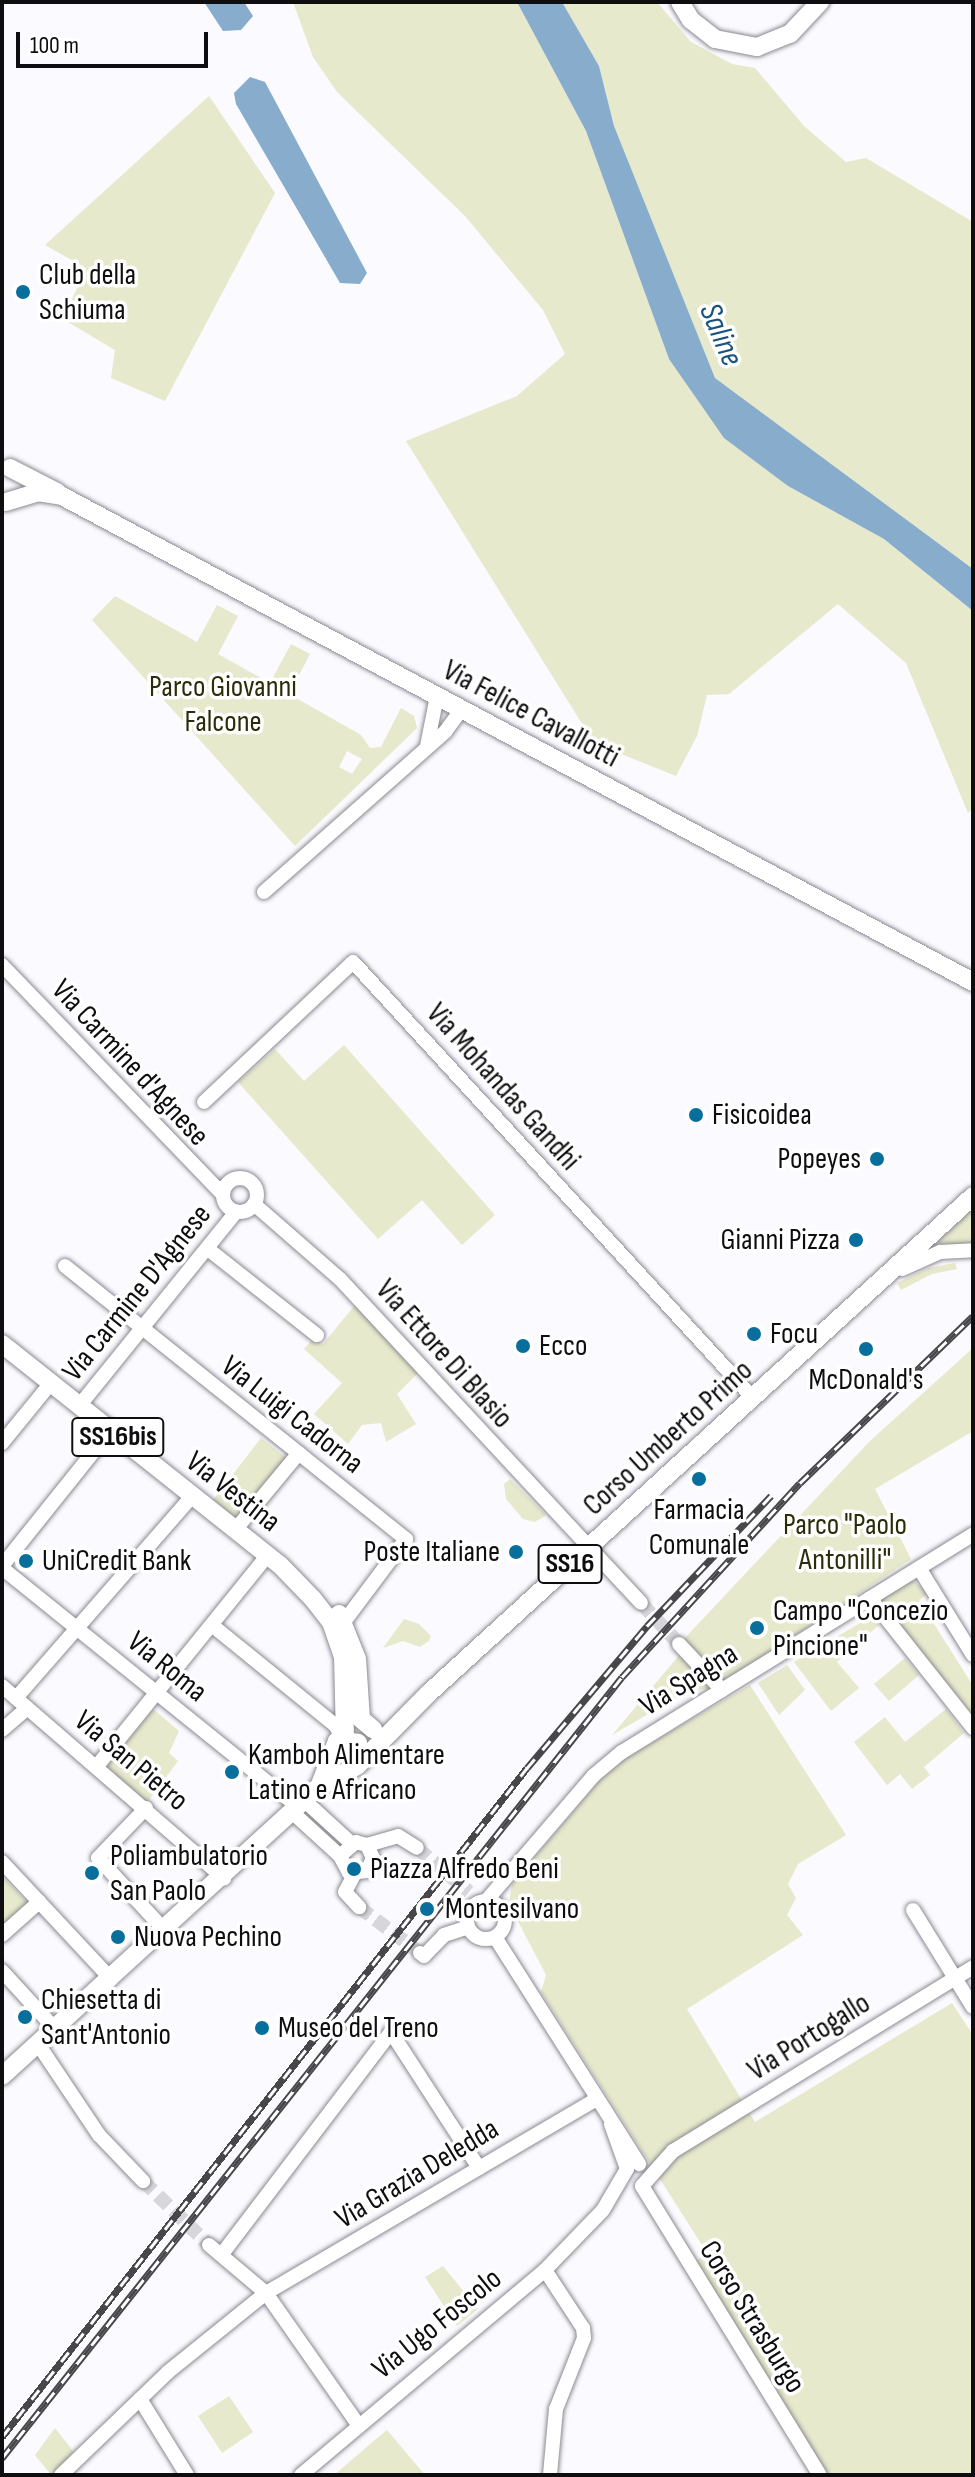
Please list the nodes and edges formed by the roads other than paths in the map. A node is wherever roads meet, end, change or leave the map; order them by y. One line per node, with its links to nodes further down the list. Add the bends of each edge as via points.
1 (680, 2): 2 (main road, via 691,20 715,39 757,47 790,34)
2 (820, 2)
3 (6, 465): 4 (main road, Via Felice Cavallotti); 5 (main road, via 15,486)
4 (62, 496): 5 (main road, Via Felice Cavallotti, via 38,492); 6 (main road, Via Felice Cavallotti)
5 (4, 503)
6 (437, 696): 7 (main road, Via Felice Cavallotti); 8 (street)
7 (462, 709): 8 (street); 11 (main road, Via Felice Cavallotti)
8 (427, 746): 9 (street)
9 (264, 892)
10 (2, 965): 13 (street, Via Carmine d'Agnese)
11 (973, 982)
12 (204, 1102): 25 (street, Via Mohandas Gandhi, via 353,962)
13 (222, 1194): 15 (street, via 232,1179 245,1179 256,1189); 16 (street)
14 (973, 1196): 20 (main road, Corso Umberto Primo / SS16)
15 (254, 1204): 16 (street); 33 (street, Via Ettore Di Blasio, via 340,1279)
16 (236, 1212): 17 (street, Via Carmine D'Agnese)
17 (208, 1249): 21 (street, Via Carmine D'Agnese); 22 (street)
18 (973, 1250): 20 (street, via 917,1259)
19 (65, 1266): 21 (street, Via Luigi Cadorna)
20 (888, 1278): 25 (main road, Corso Umberto Primo / SS16)
21 (144, 1331): 26 (street, Via Carmine D'Agnese); 29 (street, Via Luigi Cadorna)
22 (317, 1335)
23 (2, 1344): 24 (main road, Via Vestina / SS16bis)
24 (51, 1383): 26 (main road, Via Vestina / SS16bis); 28 (street)
25 (754, 1399): 33 (main road, Corso Umberto Primo / SS16)
26 (79, 1406): 27 (main road, Via Vestina / SS16bis)
27 (110, 1431): 30 (main road, Via Vestina / SS16bis); 36 (street)
28 (2, 1443)
29 (299, 1453): 31 (street); 39 (street, Via Luigi Cadorna, via 406,1539)
30 (192, 1496): 31 (main road, Via Vestina / SS16bis); 41 (street)
31 (235, 1530): 34 (main road, Via Vestina / SS16bis)
32 (973, 1534): 35 (street, Via Spagna)
33 (588, 1547): 38 (street, Via Ettore Di Blasio); 49 (main road, Corso Umberto Primo / SS16)
34 (274, 1560): 39 (main road, Via Vestina / SS16bis, via 320,1590); 40 (street); 53 (main road, Via Vestina / SS16bis, via 323,1610 337,1636 347,1681)
35 (919, 1568): 37 (street, Via Spagna); 43 (street)
36 (4, 1569): 41 (street, Via Roma)
37 (870, 1598): 45 (street, Via Spagna); 50 (street)
38 (641, 1603)
39 (344, 1622): 47 (main road, Via Vestina / SS16bis, via 357,1659)
40 (213, 1626): 46 (street); 53 (street, via 336,1726)
41 (78, 1628): 46 (street, Via Roma); 48 (street)
42 (679, 1644): 45 (street)
43 (973, 1655)
44 (2, 1686): 48 (street, Via San Pietro)
45 (722, 1690): 65 (street, Via Spagna, via 593,1776 506,1883)
46 (158, 1694): 55 (street); 57 (street, Via Roma)
47 (360, 1701): 51 (main road, Via Vestina / SS16bis, via 361,1719); 53 (main road, Via Vestina / SS16bis)
48 (21, 1703): 52 (street); 55 (street, Via San Pietro)
49 (401, 1721): 51 (main road, Corso Umberto Primo); 54 (main road, Corso Umberto Primo)
50 (973, 1728)
51 (373, 1729): 53 (main road, Corso Umberto Primo)
52 (2, 1730)
53 (346, 1742): 54 (main road); 54 (main road, via 336,1766); 56 (main road, Corso Umberto Primo)
54 (356, 1765): 56 (main road, Corso Umberto Primo)
55 (97, 1766): 58 (street, Via San Pietro)
56 (319, 1787): 57 (main road, Corso Umberto Primo)
57 (298, 1807): 59 (street); 61 (street); 64 (main road, Corso Umberto Primo)
58 (146, 1808): 64 (street, Via San Pietro); 70 (street, via 98,1858)
59 (359, 1844): 60 (street, via 398,1836); 61 (street); 63 (street, via 373,1863)
60 (417, 1848)
61 (340, 1856): 63 (street, via 345,1870)
62 (2, 1862): 66 (street)
63 (354, 1875): 67 (street, via 345,1892)
64 (224, 1878): 70 (main road, Corso Umberto Primo)
65 (483, 1900): 69 (street, via 469,1910); 71 (street, via 504,1914)
66 (39, 1902): 72 (street); 77 (street)
67 (359, 1907)
68 (913, 1910): 76 (street)
69 (468, 1927): 71 (street, via 480,1938); 73 (street, via 444,1935 423,1956)
70 (166, 1932): 77 (main road, Corso Umberto Primo)
71 (498, 1934): 82 (street, Corso Strasburgo, via 535,1990 533,2002)
72 (2, 1935)
73 (420, 1953)
74 (973, 1967): 76 (street, Via Portogallo)
75 (2, 1971): 79 (street)
76 (955, 1978): 78 (street); 84 (street, Via Portogallo)
77 (111, 1979): 79 (main road, Corso Umberto Primo)
78 (973, 2007)
79 (55, 2029): 80 (main road, Corso Umberto Primo)
80 (38, 2044): 81 (main road, Corso Umberto Primo); 85 (street, via 99,2135)
81 (2, 2076)
82 (595, 2100): 83 (street, Via Grazia Deledda); 84 (street, Corso Strasburgo)
83 (479, 2168): 87 (street, via 391,2032); 89 (street, Via Grazia Deledda)
84 (637, 2174): 88 (street, Via Ugo Foscolo); 96 (street, Corso Strasburgo)
85 (143, 2181)
86 (209, 2245): 87 (street)
87 (222, 2254): 89 (street)
88 (545, 2270): 91 (street, Via Ugo Foscolo); 95 (street, via 583,2328 584,2338 556,2409)
89 (266, 2293): 90 (street, Via Grazia Deledda); 91 (street)
90 (140, 2399): 92 (street, Via Grazia Deledda); 93 (street)
91 (357, 2423): 94 (street, Via Ugo Foscolo)
92 (61, 2475)
93 (187, 2475)
94 (301, 2475)
95 (550, 2475)
96 (820, 2475)

